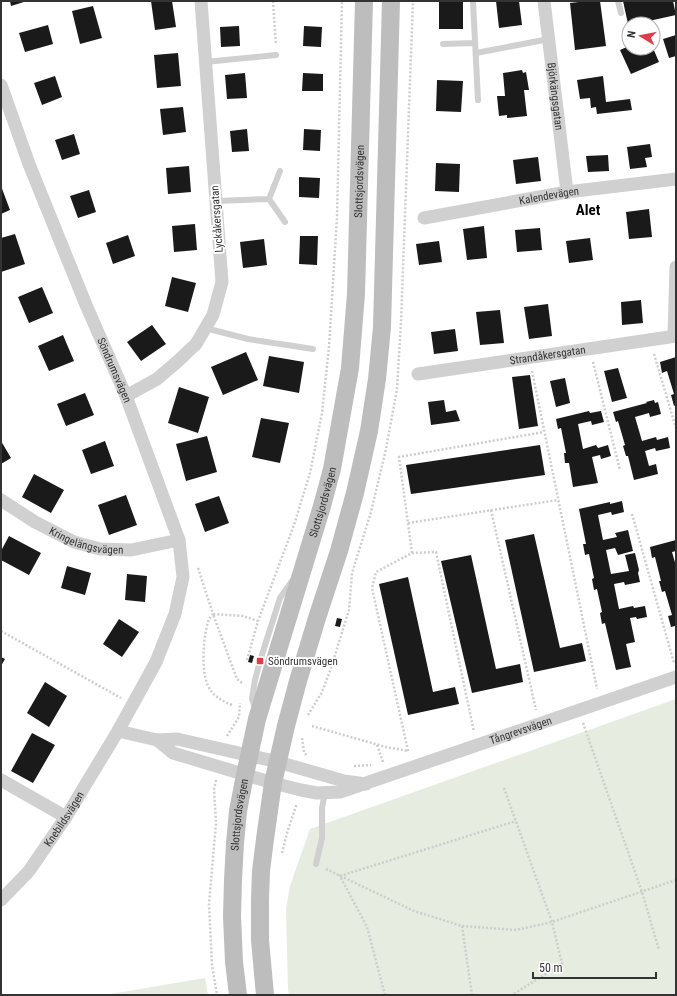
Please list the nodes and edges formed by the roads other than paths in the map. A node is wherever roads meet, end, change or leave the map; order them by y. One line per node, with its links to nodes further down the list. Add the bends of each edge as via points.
1 (201, 1): 13 (street, Lyckåkersgatan)
2 (364, 1): 34 (main road, Slottsjordsvägen, via 356,294 350,368 332,469)
3 (392, 1): 35 (main road, via 382,327 369,432 339,551 298,681)
4 (544, 1): 8 (street, Björkängsgatan)
5 (618, 1): 7 (lane)
6 (473, 2): 9 (lane)
7 (621, 13)
8 (549, 39): 11 (lane); 18 (street, Björkängsgatan)
9 (475, 43): 10 (lane); 11 (lane)
10 (443, 44)
11 (476, 53): 15 (lane)
12 (276, 55): 13 (lane)
13 (205, 62): 20 (street, Lyckåkersgatan)
14 (1, 86): 28 (street, Söndrumsvägen, via 86,305)
15 (478, 100)
16 (280, 171): 19 (lane)
17 (676, 179): 18 (street, Kalendevägen)
18 (566, 192): 21 (street, Kalendevägen)
19 (269, 198): 20 (lane); 22 (lane)
20 (216, 201): 24 (street, Lyckåkersgatan, via 222,282 213,314)
21 (424, 218)
22 (285, 222)
23 (676, 267): 25 (street)
24 (205, 328): 26 (lane, via 248,339); 28 (street, Lyckåkersgatan, via 196,344 178,361 157,379)
25 (675, 336): 27 (street, Strandåkersgatan)
26 (313, 349)
27 (418, 374)
28 (126, 396): 30 (street, Söndrumsvägen)
29 (1, 500): 30 (street, Kringelängsvägen, via 35,522 74,542 100,549 131,550)
30 (179, 540): 32 (street, Söndrumsvägen, via 182,577 175,614 156,662)
31 (676, 677): 39 (street, Tångrevsvägen)
32 (118, 731): 33 (street); 41 (street, Knebildsvägen)
33 (157, 740): 34 (street, via 177,739); 36 (street, via 173,753)
34 (248, 756): 35 (street, Tångrevsvägen); 36 (main road, Slottsjordsvägen)
35 (278, 762): 38 (main road); 39 (street, Tångrevsvägen, via 344,781)
36 (245, 775): 38 (street); 44 (main road, Slottsjordsvägen, via 238,811 233,880 232,916)
37 (1, 780): 41 (street)
38 (273, 783): 40 (street, Tångrevsvägen, via 317,793); 45 (main road, via 261,872 260,940)
39 (366, 784): 40 (street, Tångrevsvägen, via 340,792)
40 (325, 792): 42 (lane, via 322,838)
41 (66, 817): 43 (street, Knebildsvägen, via 30,871)
42 (316, 864)
43 (1, 900)
44 (238, 995)
45 (265, 995)

